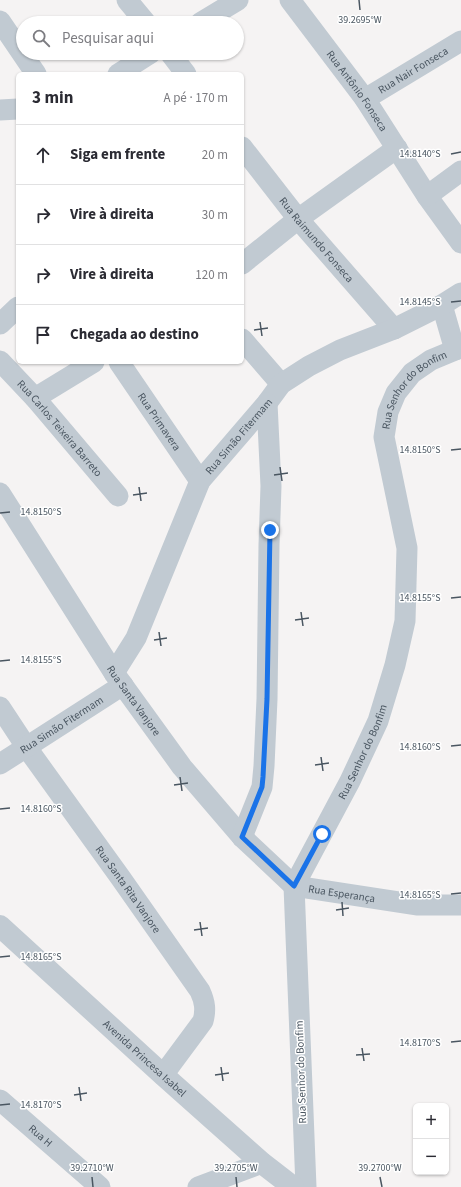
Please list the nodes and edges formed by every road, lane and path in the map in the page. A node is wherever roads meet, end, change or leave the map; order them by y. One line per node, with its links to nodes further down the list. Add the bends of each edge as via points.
1 (127, 0): 4 (street)
2 (238, 0): 5 (street)
3 (290, 0): 15 (street, Rua Antônio Fonseca)
4 (140, 16)
5 (212, 16)
6 (0, 21): 8 (street)
7 (461, 41): 15 (street, Rua Nair Fonseca)
8 (16, 45)
9 (26, 60): 12 (street)
10 (140, 60): 13 (street)
11 (175, 60): 14 (street)
12 (35, 72)
13 (121, 72)
14 (184, 72)
15 (365, 99): 18 (street, Rua Antônio Fonseca)
16 (16, 109): 17 (street)
17 (0, 110)
18 (397, 148): 21 (street, Rua Antônio Fonseca); 22 (street)
19 (244, 151): 22 (street, Rua Raimundo Fonseca)
20 (461, 171): 21 (street)
21 (427, 196): 23 (street, Rua Antônio Fonseca)
22 (298, 220): 24 (street); 29 (street, Rua Raimundo Fonseca)
23 (461, 243)
24 (244, 262)
25 (461, 293): 26 (street, Rua Simão Fitermam)
26 (442, 305): 29 (street, Rua Simão Fitermam); 31 (street)
27 (16, 309): 28 (street)
28 (0, 324)
29 (394, 328): 35 (street, Rua Simão Fitermam, via 328,356)
30 (244, 341): 35 (street)
31 (458, 349): 46 (street, Rua Senhor do Bonfim, via 431,360 412,373 396,393 388,412 384,437 407,548 405,621 378,721 350,781)
32 (0, 361): 36 (street, Rua Carlos Teixeira Barreto)
33 (91, 364): 36 (street)
34 (120, 364): 38 (street, Rua Primavera)
35 (281, 384): 37 (street, Rua Simão Fitermam)
36 (35, 398): 40 (street, Rua Carlos Teixeira Barreto)
37 (267, 403): 38 (street, Rua Simão Fitermam); 45 (street, via 271,486 264,766 262,787)
38 (200, 481): 41 (street, Rua Simão Fitermam)
39 (0, 493): 41 (street, Rua Santa Vanjore)
40 (118, 496)
41 (119, 679): 43 (street, Rua Simão Fitermam); 45 (street, Rua Santa Vanjore, via 182,767)
42 (0, 707): 43 (street, Rua Santa Rita Vanjore)
43 (27, 748): 44 (street, Rua Simão Fitermam); 49 (street, Rua Santa Rita Vanjore, via 200,991 204,1001 203,1021)
44 (0, 764)
45 (242, 837): 46 (street, Rua Santa Vanjore)
46 (294, 886): 47 (street, Rua Esperança, via 418,905); 55 (street, Rua Senhor do Bonfim)
47 (461, 905)
48 (0, 926): 49 (street, Avenida Princesa Isabel)
49 (163, 1075): 51 (street, Avenida Princesa Isabel)
50 (0, 1100): 52 (street, Rua H)
51 (262, 1163): 53 (street); 54 (street, Avenida Princesa Isabel)
52 (100, 1187)
53 (198, 1187)
54 (293, 1187)
55 (306, 1187)

